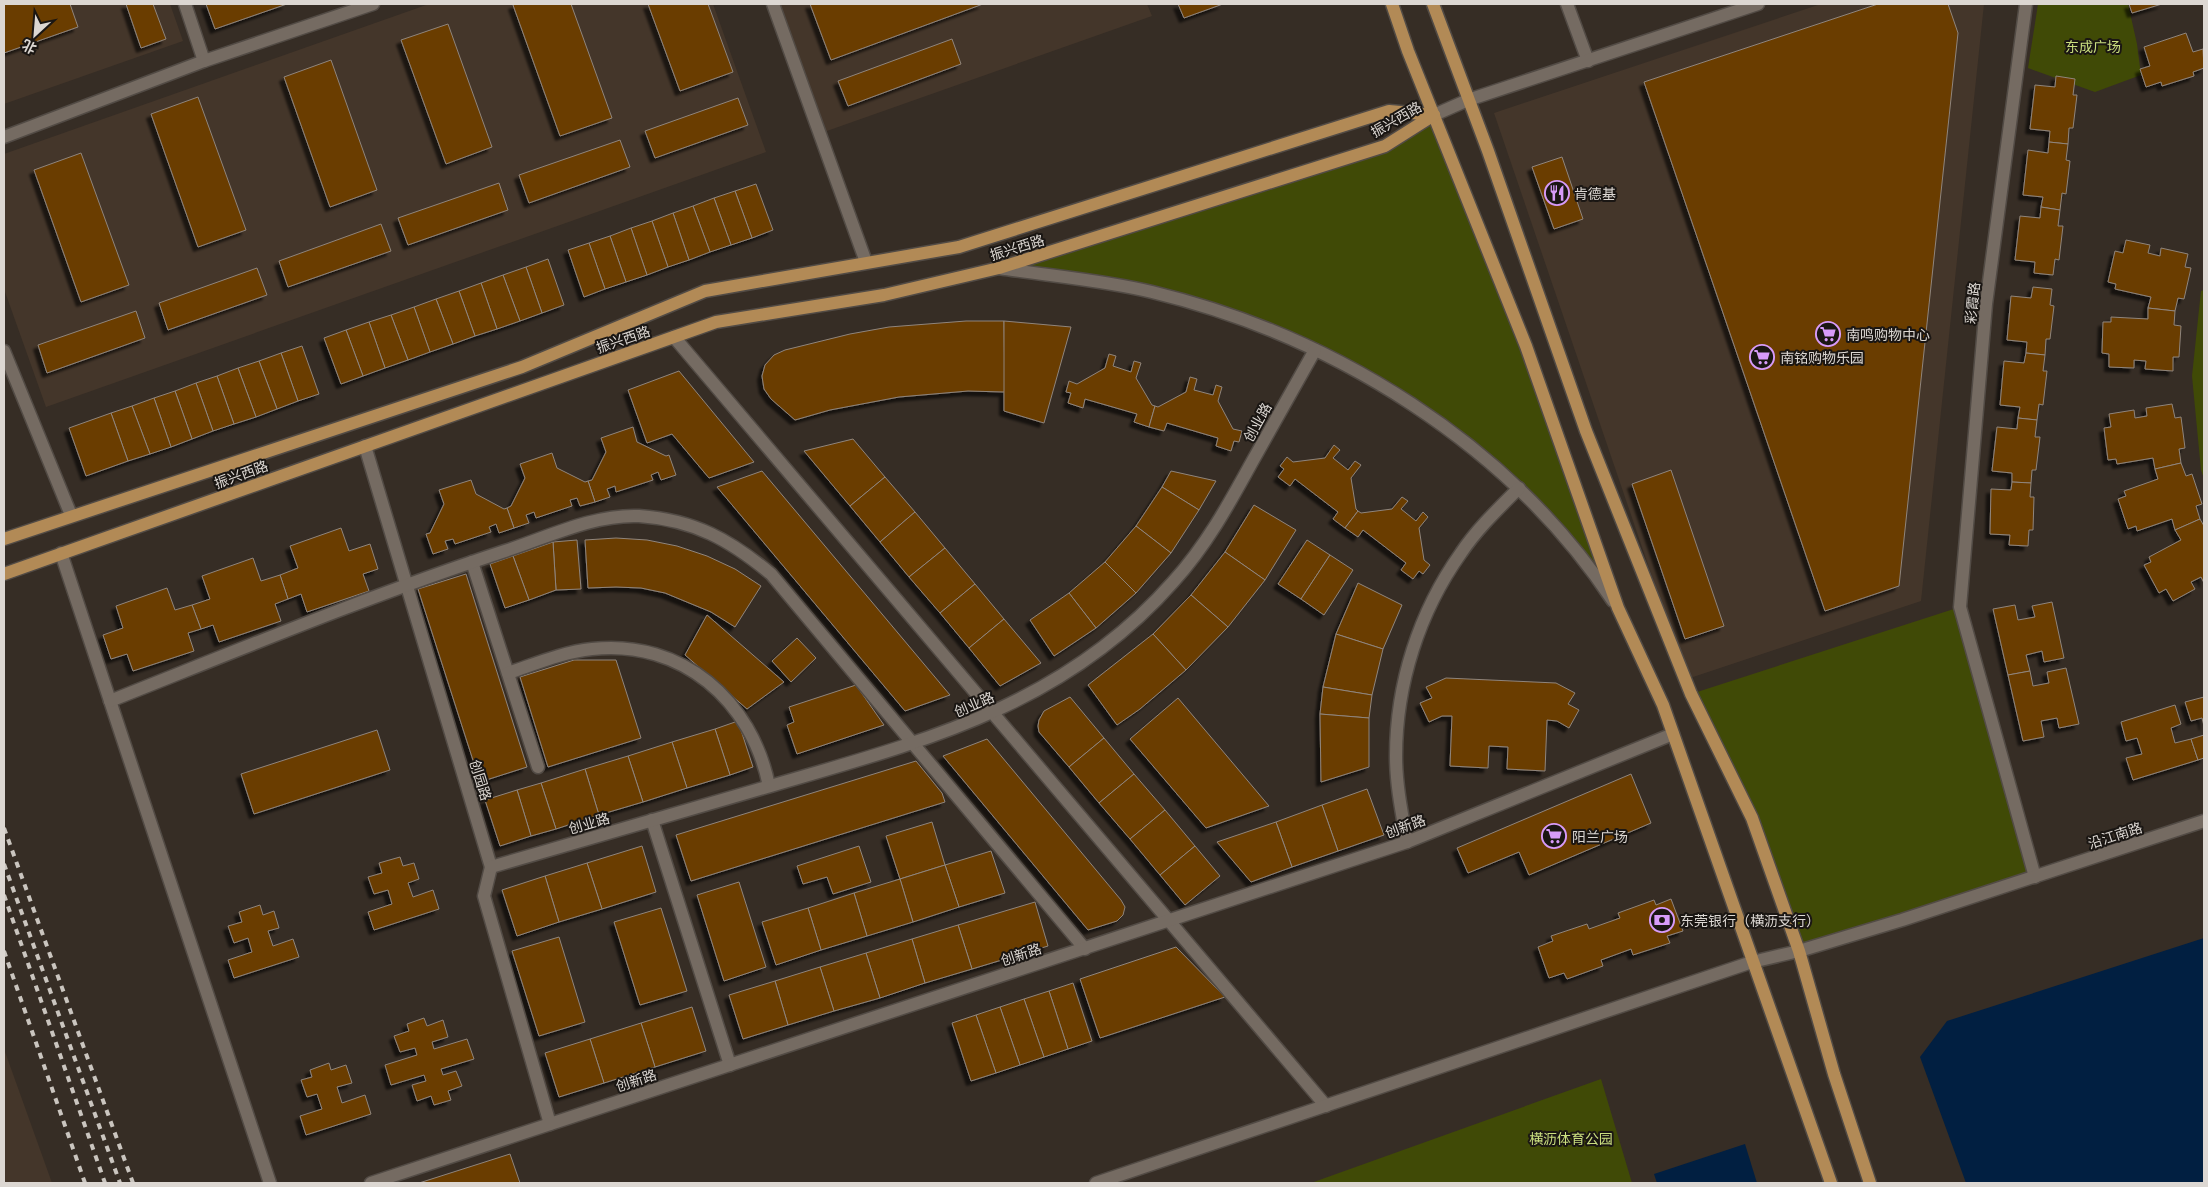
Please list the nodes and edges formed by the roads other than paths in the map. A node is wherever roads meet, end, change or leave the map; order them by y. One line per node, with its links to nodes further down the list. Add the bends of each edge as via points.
1 (185, 4): 9 (street)
2 (373, 4): 9 (street)
3 (773, 4): 14 (street)
4 (1392, 4): 12 (main road)
5 (1433, 4): 11 (main road)
6 (1567, 4): 10 (street)
7 (1758, 4): 10 (street)
8 (2026, 4): 39 (street, 彩霞路, via 1986,304 1960,607)
9 (204, 61): 13 (street)
10 (1588, 61): 11 (street)
11 (1468, 100): 12 (street); 42 (main road, via 1586,432 1691,694 1752,818)
12 (1434, 115): 14 (main road, 振兴西路, via 1389,111 958,247); 15 (main road, 振兴西路, via 1385,146); 27 (main road, via 1526,346)
13 (4, 138)
14 (866, 262): 21 (main road, 振兴西路, via 705,291 522,367)
15 (999, 268): 16 (main road, 振兴西路, via 884,295 716,322); 17 (street, via 1151,292 1234,317)
16 (674, 337): 19 (main road, 振兴西路); 30 (street)
17 (1315, 350): 20 (street, via 1426,414); 30 (street, 创业路, via 1217,524 1175,581 1102,649 1056,680)
18 (4, 351): 21 (street)
19 (365, 446): 23 (main road, 振兴西路); 26 (street, 创园路)
20 (1519, 488): 27 (street, via 1578,552); 37 (street, via 1461,552 1438,589 1417,637 1399,713 1396,756 1399,800)
21 (72, 515): 22 (main road, 振兴西路)
22 (4, 539)
23 (61, 553): 25 (main road, 振兴西路); 29 (street)
24 (472, 562): 26 (street); 28 (street); 32 (street, via 601,519 638,516 675,521 710,532 743,550 771,574)
25 (4, 574)
26 (406, 584): 29 (street); 38 (street, 创园路)
27 (1618, 608): 31 (main road)
28 (508, 672): 33 (street); 34 (street, via 590,649 631,649 670,660 704,679 732,705 753,736)
29 (110, 701): 47 (street)
30 (993, 713): 32 (street, 创业路); 40 (street)
31 (1673, 734): 37 (street, 创新路); 43 (main road)
32 (914, 744): 34 (street, 创业路); 41 (street)
33 (538, 767)
34 (769, 786): 35 (street, 创业路)
35 (652, 820): 38 (street, 创业路); 44 (street)
36 (2204, 821): 39 (street, 沿江南路)
37 (1407, 842): 40 (street, 创新路)
38 (491, 867): 46 (street, via 484,896)
39 (2035, 877): 42 (street, 沿江南路)
40 (1168, 921): 41 (street, 创新路); 45 (street)
41 (1085, 949): 44 (street, 创新路)
42 (1799, 951): 43 (street, 沿江南路); 51 (main road, via 1834,1074)
43 (1752, 962): 45 (street, 沿江南路); 50 (main road)
44 (730, 1065): 46 (street, 创新路)
45 (1326, 1106): 49 (street, 沿江南路)
46 (550, 1124): 48 (street, 创新路)
47 (270, 1183)
48 (371, 1183)
49 (1096, 1183)
50 (1831, 1183)
51 (1870, 1183)

